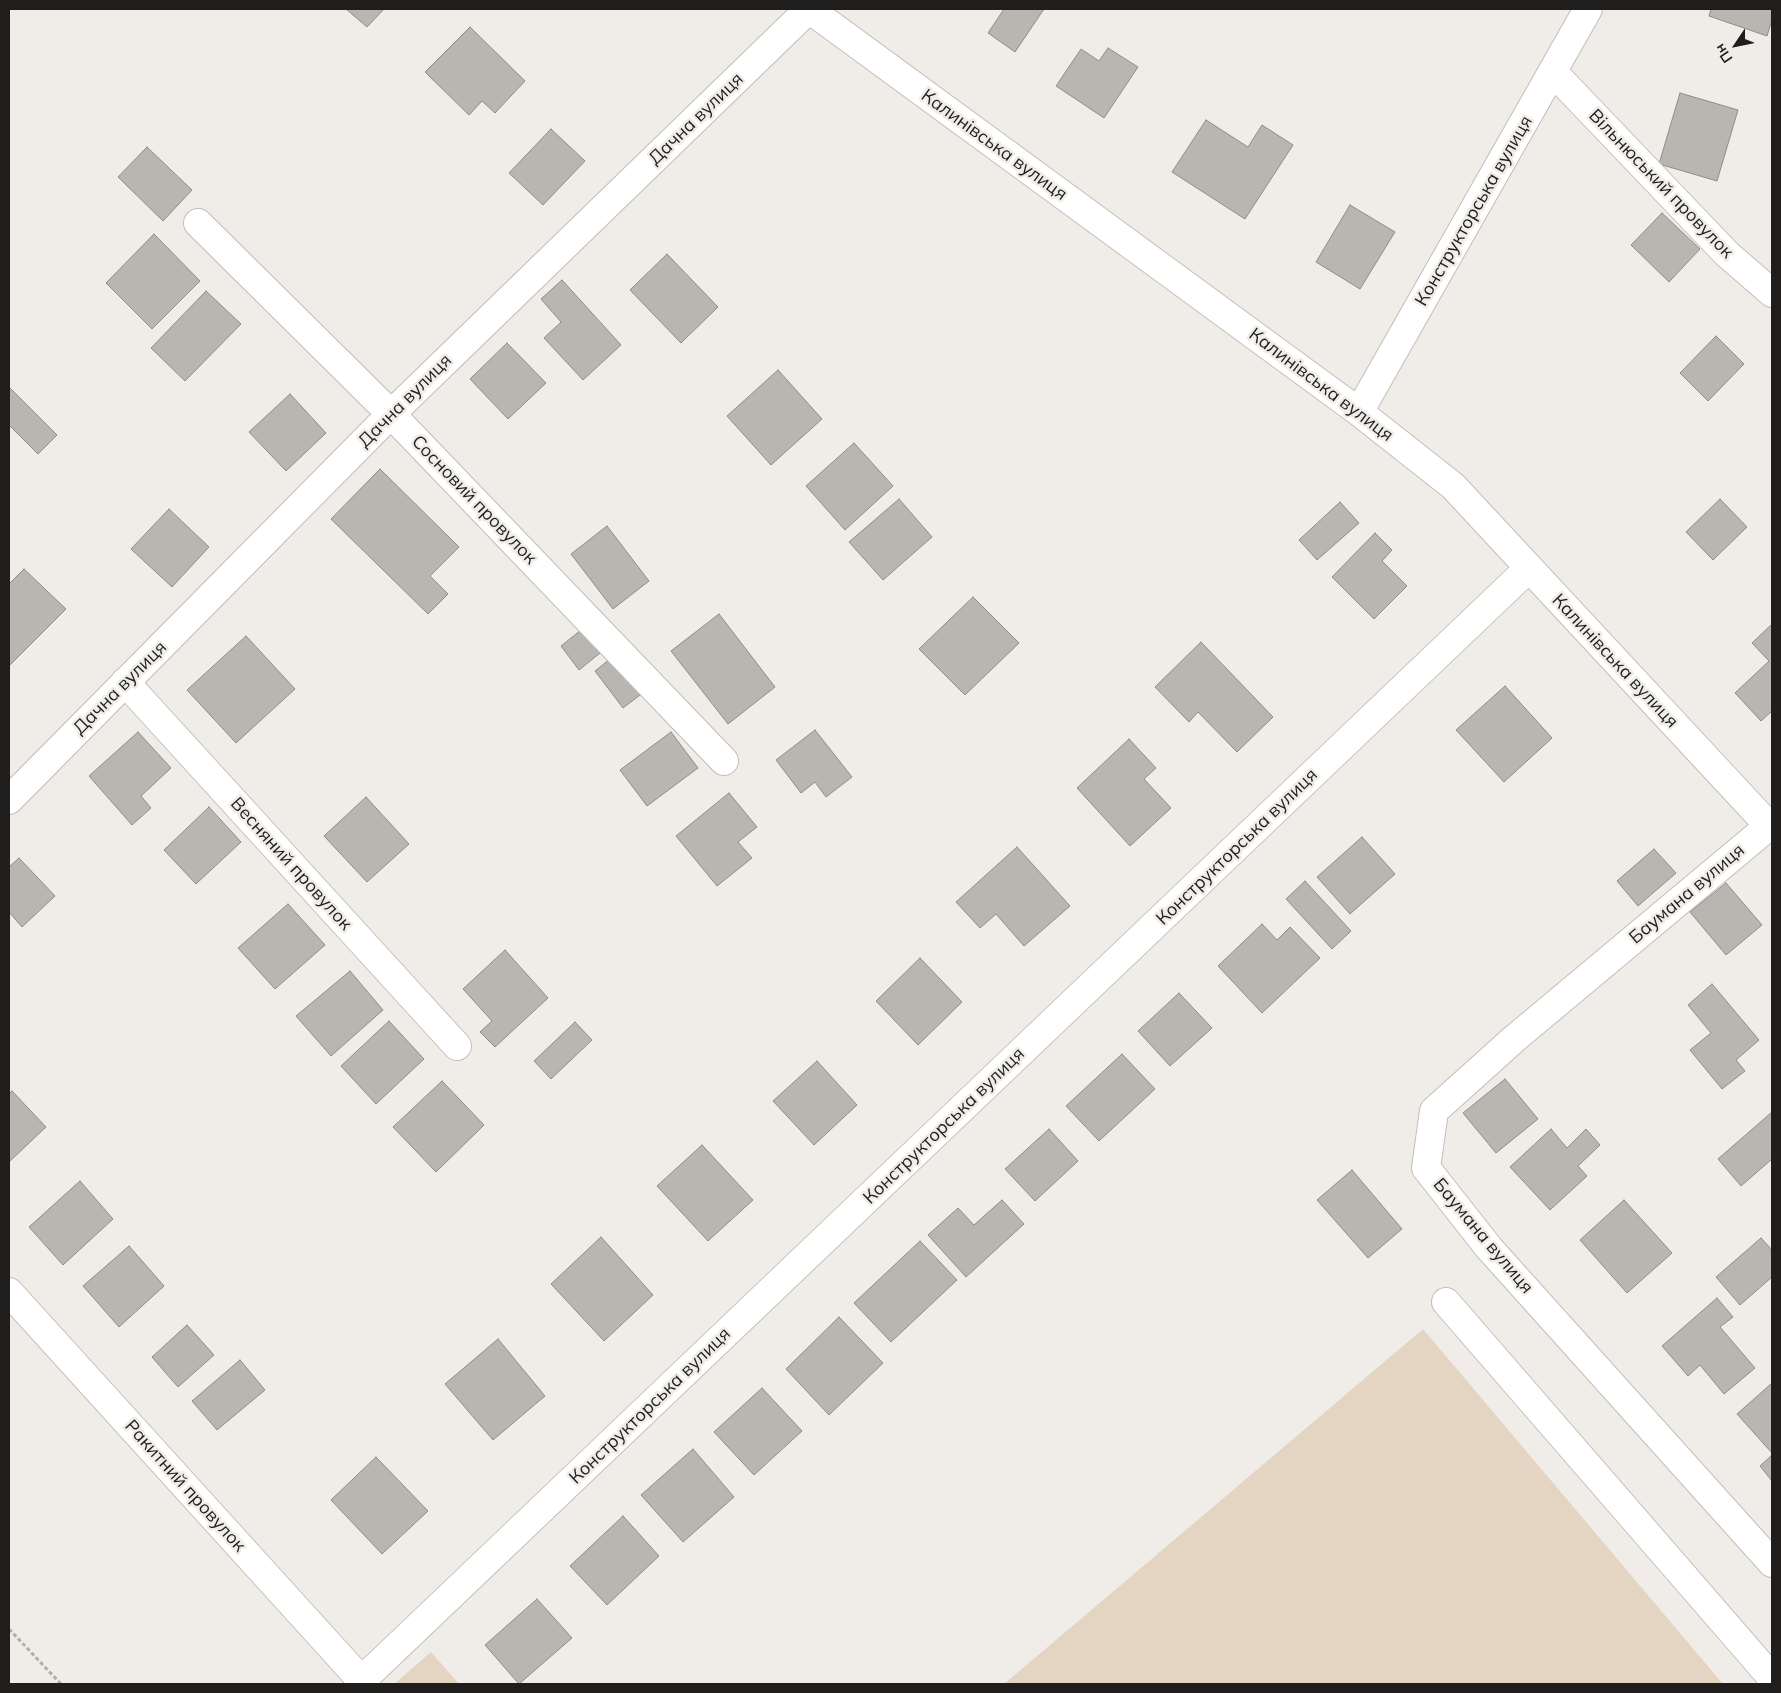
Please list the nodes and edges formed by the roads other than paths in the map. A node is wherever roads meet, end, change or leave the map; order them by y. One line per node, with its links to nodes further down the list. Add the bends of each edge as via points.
1 (809, 9): 6 (street, Калинівська вулиця); 7 (street, Дачна вулиця)
2 (1588, 9): 3 (street, Конструкторська вулиця)
3 (1552, 72): 5 (street, Вільнюський провулок, via 1728,254); 6 (street, Конструкторська вулиця)
4 (198, 223): 7 (street, Сосновий провулок)
5 (1772, 293)
6 (1359, 412): 8 (street, Калинівська вулиця, via 1453,486)
7 (391, 414): 9 (street, Дачна вулиця); 10 (street, Сосновий провулок)
8 (1529, 568): 12 (street, Калинівська вулиця); 18 (street, Конструкторська вулиця)
9 (125, 682): 11 (street, Дачна вулиця); 13 (street, Весняний провулок)
10 (724, 761)
11 (9, 800)
12 (1771, 828): 16 (street, Баумана вулиця, via 1514,1039 1434,1111 1426,1168 1489,1248)
13 (457, 1046)
14 (9, 1292): 18 (street, Ракитний провулок)
15 (1446, 1302): 17 (street)
16 (1772, 1562)
17 (1772, 1678)
18 (360, 1682)

